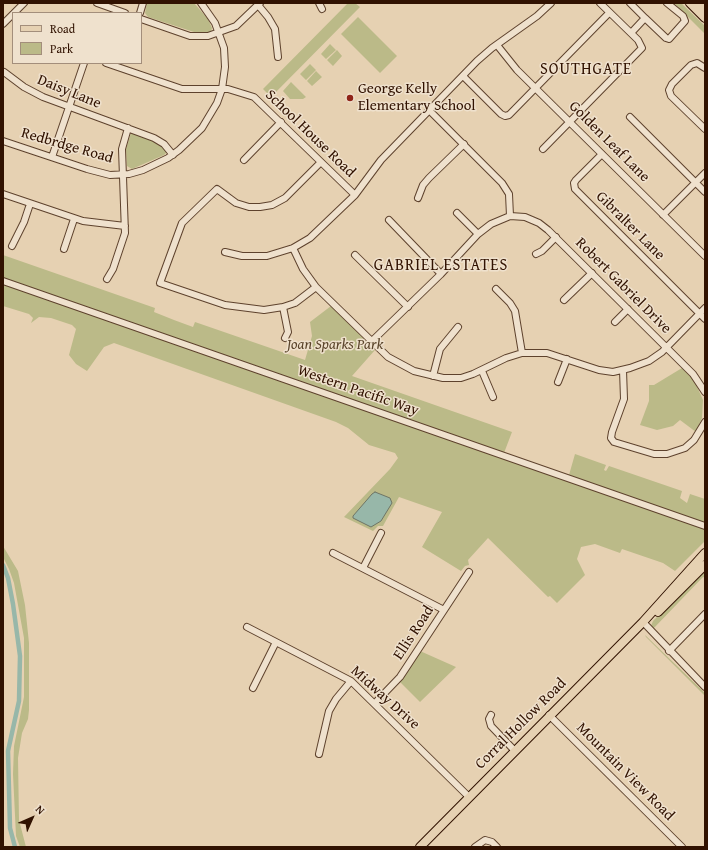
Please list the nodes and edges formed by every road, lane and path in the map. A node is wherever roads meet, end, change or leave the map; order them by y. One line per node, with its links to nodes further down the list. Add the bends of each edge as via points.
1 (24, 3): 12 (street)
2 (97, 3): 13 (street)
3 (200, 3): 20 (street, Redbrdge Road)
4 (551, 3): 22 (street)
5 (600, 3): 14 (street)
6 (630, 3): 16 (street)
7 (667, 3): 16 (street, via 683,16 685,21 669,39)
8 (690, 3): 17 (main road)
9 (698, 3): 11 (main road)
10 (259, 4): 20 (street, via 239,23); 23 (street, via 275,29)
11 (705, 10)
12 (17, 12)
13 (122, 12)
14 (609, 13): 21 (street); 29 (street)
15 (12, 16): 19 (street)
16 (646, 18): 21 (street)
17 (705, 18)
18 (142, 19): 20 (street, via 194,37)
19 (3, 24)
20 (219, 33): 30 (street, Redbrdge Road, via 225,58)
21 (631, 33): 35 (street, via 642,45 640,50)
22 (497, 44): 28 (street); 29 (street, Golden Leaf Lane, via 512,65)
23 (278, 57)
24 (84, 64): 31 (street)
25 (109, 64): 30 (street, School House Road, via 182,89)
26 (705, 68): 37 (street, via 697,63 691,65 669,90 671,96)
27 (4, 72): 31 (street, Daisy Lane, via 34,93)
28 (463, 76): 29 (street, via 505,116); 32 (street)
29 (536, 88): 35 (street, Golden Leaf Lane)
30 (222, 89): 34 (street, School House Road, via 243,92 257,98); 42 (street, Redbrdge Road, via 206,122)
31 (69, 107): 36 (street, Daisy Lane); 43 (street)
32 (430, 111): 39 (street); 51 (street, via 381,160)
33 (630, 117): 48 (street)
34 (281, 122): 44 (street); 45 (street, School House Road)
35 (570, 122): 40 (street); 41 (street, Golden Leaf Lane)
36 (128, 128): 42 (street, Daisy Lane, via 158,140); 47 (street, via 122,149)
37 (705, 130)
38 (3, 141): 43 (street, Redbrdge Road)
39 (464, 144): 52 (street, via 429,178); 56 (street, via 505,187 509,198)
40 (543, 149)
41 (602, 154): 55 (street, Golden Leaf Lane); 80 (street, Gibralter Lane, via 574,182 575,189)
42 (173, 155): 47 (street, Redbrdge Road, via 151,167)
43 (52, 157): 47 (street, Redbrdge Road, via 100,173)
44 (244, 160)
45 (321, 162): 51 (street, School House Road); 76 (street, via 285,198 272,205 260,207 236,203 217,189 182,223 160,283 225,305 264,310)
46 (705, 173): 48 (street)
47 (123, 174): 59 (street)
48 (695, 183): 49 (street); 55 (street)
49 (705, 192)
50 (3, 194): 53 (street)
51 (355, 195): 63 (street, via 319,231)
52 (418, 198)
53 (30, 204): 57 (street); 62 (street)
54 (457, 213): 60 (street)
55 (663, 215): 68 (street, Golden Leaf Lane)
56 (510, 216): 60 (street, via 491,224); 61 (street, Robert Gabriel Drive, via 539,223)
57 (74, 219): 59 (street); 64 (street)
58 (389, 220): 70 (street)
59 (125, 226): 71 (street, via 122,245)
60 (478, 234): 70 (street)
61 (556, 238): 67 (street); 69 (street, Robert Gabriel Drive)
62 (12, 246)
63 (294, 248): 65 (street, via 267,256 242,256); 73 (street, via 303,269)
64 (64, 249)
65 (225, 252)
66 (355, 254): 77 (street)
67 (536, 254)
68 (705, 256)
69 (592, 273): 75 (street); 79 (street, Robert Gabriel Drive)
70 (441, 274): 77 (street)
71 (107, 279)
72 (3, 281): 96 (street, Western Pacific Way)
73 (316, 287): 76 (street, via 295,303); 85 (street)
74 (496, 289): 87 (street, via 515,311)
75 (564, 300)
76 (283, 307): 84 (street, via 288,332)
77 (408, 307): 85 (street)
78 (705, 308): 80 (street)
79 (628, 309): 82 (street); 86 (street, Robert Gabriel Drive)
80 (700, 314): 81 (street); 86 (street)
81 (705, 318)
82 (615, 322)
83 (458, 327): 91 (street, via 440,349)
84 (285, 338)
85 (372, 341): 91 (street, via 388,357 401,365)
86 (666, 347): 89 (street, via 649,361); 93 (street, Robert Gabriel Drive, via 698,379)
87 (522, 353): 88 (street, via 547,353); 90 (street, via 506,358)
88 (567, 359): 89 (street, via 599,370); 92 (street)
89 (623, 370): 95 (street, via 624,399 611,438 614,442 660,455 684,448 694,440)
90 (482, 371): 91 (street, via 453,379); 94 (street)
91 (433, 376)
92 (558, 382)
93 (705, 392)
94 (493, 397)
95 (704, 426)
96 (705, 526)
97 (381, 533): 101 (street)
98 (333, 553): 101 (street)
99 (705, 553): 105 (main road, Corral Hollow Road)
100 (705, 565): 105 (main road, Corral Hollow Road, via 652,618)
101 (363, 568): 103 (street)
102 (469, 572): 103 (street, Ellis Road)
103 (444, 610): 112 (street, Ellis Road, via 400,677)
104 (705, 614): 108 (street)
105 (641, 624): 108 (street, via 666,645); 114 (main road, Corral Hollow Road)
106 (247, 627): 107 (street, Midway Drive)
107 (276, 642): 109 (street, Midway Drive); 111 (street)
108 (669, 651): 110 (street)
109 (351, 681): 112 (street, Midway Drive); 116 (street, via 329,711)
110 (705, 687)
111 (253, 688)
112 (375, 703): 117 (street, Midway Drive)
113 (491, 715): 115 (street, via 491,726)
114 (549, 715): 115 (main road, Corral Hollow Road); 121 (street, Mountain View Road)
115 (515, 751): 117 (main road, Corral Hollow Road)
116 (319, 754)
117 (469, 797): 118 (main road, Corral Hollow Road)
118 (420, 847)
119 (475, 847): 120 (street, via 483,840)
120 (497, 847)
121 (682, 847)

